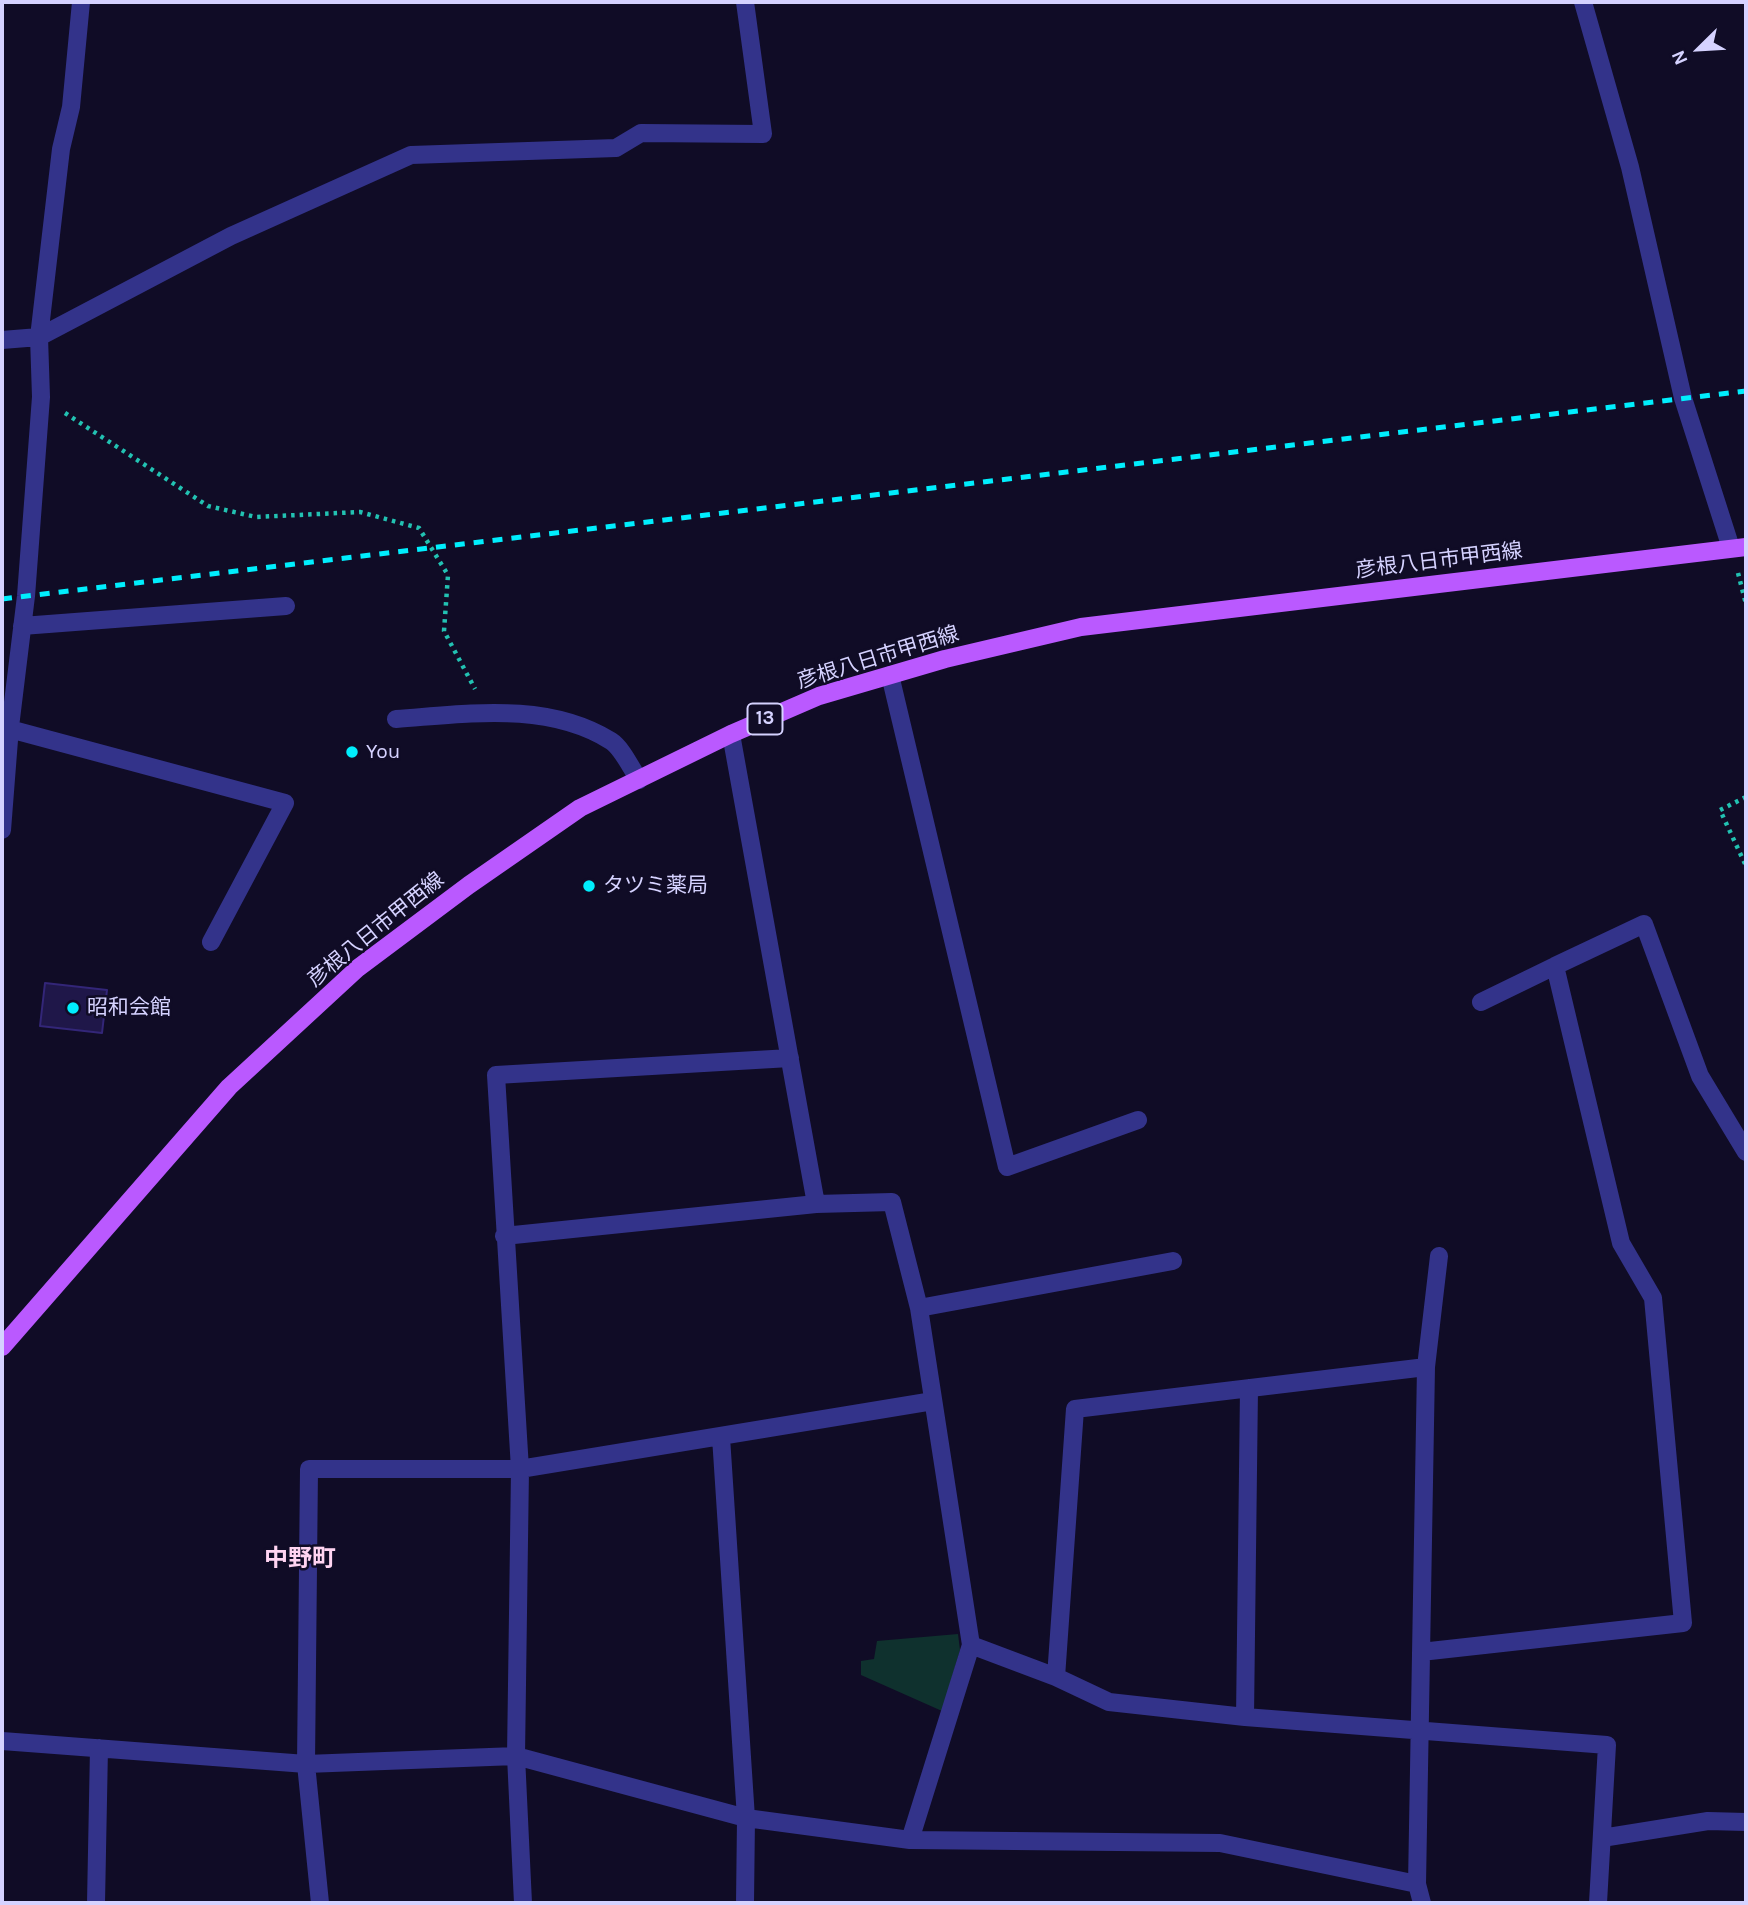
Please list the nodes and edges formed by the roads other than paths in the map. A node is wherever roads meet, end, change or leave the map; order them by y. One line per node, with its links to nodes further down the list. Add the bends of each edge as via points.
1 (81, 2): 4 (street)
2 (745, 2): 4 (street, via 763,134 640,133 616,148 411,155 231,236)
3 (1583, 2): 6 (street, via 1630,167 1683,398)
4 (39, 337): 5 (street); 8 (street, via 41,397)
5 (2, 340)
6 (1739, 548): 9 (main road, 彦根八日市甲西線 / 13, via 1081,627)
7 (286, 606): 8 (street)
8 (22, 626): 11 (street)
9 (890, 675): 12 (main road, 彦根八日市甲西線 / 13, via 819,696); 19 (street, via 1007,1167)
10 (396, 719): 13 (street, via 509,714 557,717 613,742)
11 (6, 727): 14 (street); 15 (street, via 285,803)
12 (731, 734): 13 (main road, 彦根八日市甲西線 / 13); 18 (street)
13 (639, 780): 26 (main road, 彦根八日市甲西線 / 13, via 580,808 536,837 358,968 229,1087)
14 (2, 830)
15 (211, 942)
16 (1555, 965): 17 (street); 20 (street, via 1644,924 1700,1076); 35 (street, via 1620,1243 1653,1298 1683,1623)
17 (1481, 1002)
18 (790, 1058): 21 (street); 22 (street, via 496,1074)
19 (1138, 1120)
20 (1746, 1152)
21 (816, 1204): 22 (street); 25 (street, via 892,1202)
22 (504, 1236): 33 (street)
23 (1439, 1256): 29 (street)
24 (1173, 1261): 25 (street)
25 (919, 1308): 31 (street)
26 (26, 1320): 27 (main road); 28 (main road, 彦根八日市甲西線 / 13)
27 (2, 1324)
28 (2, 1347)
29 (1426, 1367): 30 (street); 35 (street)
30 (1249, 1388): 36 (street, via 1075,1409); 37 (street)
31 (933, 1401): 32 (street); 34 (street)
32 (721, 1437): 33 (street); 43 (street)
33 (520, 1469): 41 (street); 42 (street, via 309,1469)
34 (971, 1645): 36 (street); 46 (street)
35 (1421, 1652): 38 (street)
36 (1056, 1677): 37 (street, via 1110,1702)
37 (1245, 1717): 38 (street)
38 (1420, 1730): 45 (street, via 1607,1745); 47 (street)
39 (2, 1741): 40 (street)
40 (99, 1748): 42 (street); 48 (street)
41 (516, 1756): 42 (street); 43 (street); 50 (street)
42 (306, 1764): 49 (street)
43 (746, 1818): 46 (street); 51 (street)
44 (1746, 1822): 45 (street, via 1708,1821)
45 (1602, 1838): 53 (street)
46 (910, 1840): 47 (street, via 1220,1843)
47 (1417, 1884): 52 (street)
48 (96, 1903)
49 (320, 1903)
50 (523, 1903)
51 (745, 1903)
52 (1422, 1903)
53 (1598, 1903)

